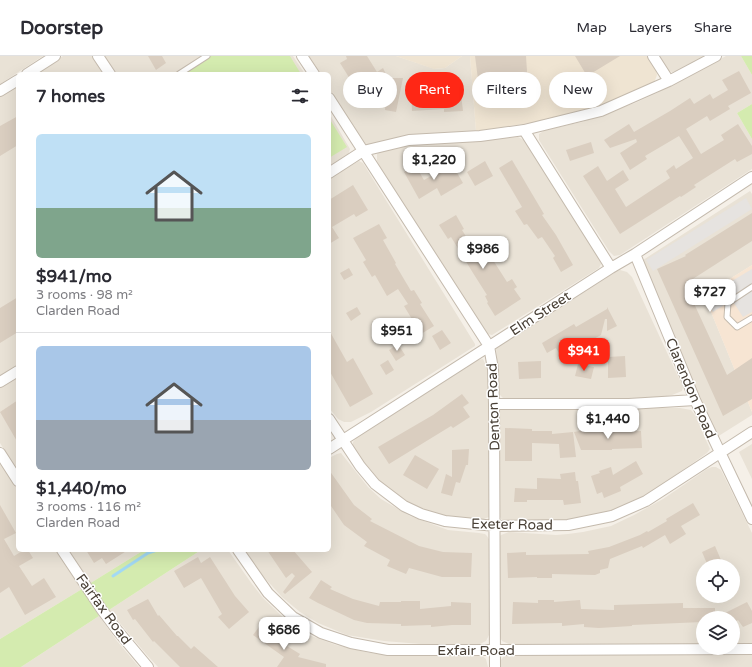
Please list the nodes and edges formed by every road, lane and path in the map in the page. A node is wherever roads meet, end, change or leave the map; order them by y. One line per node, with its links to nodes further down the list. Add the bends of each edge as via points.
1 (55, 56): 7 (street)
2 (98, 56): 8 (street)
3 (207, 56): 9 (lane)
4 (302, 56): 10 (street)
5 (653, 56): 12 (street)
6 (716, 56): 12 (street)
7 (30, 72)
8 (109, 72)
9 (182, 72)
10 (313, 72)
11 (16, 81): 13 (street)
12 (669, 82): 15 (street, via 601,111)
13 (0, 91)
14 (331, 101): 16 (street, Denton Road)
15 (524, 130): 16 (street, via 480,136 410,140); 20 (street)
16 (363, 151): 17 (street); 23 (street, Denton Road)
17 (331, 172)
18 (752, 177): 19 (street, Elm Street)
19 (634, 254): 20 (street, Elm Street); 26 (street, Clarendon Road)
20 (611, 268): 23 (street, Elm Street)
21 (752, 287): 22 (lane, via 728,303 727,317 737,327)
22 (752, 318)
23 (489, 346): 27 (street, Denton Road, via 493,369); 30 (street, Elm Street)
24 (16, 372): 25 (street)
25 (0, 382)
26 (696, 400): 27 (street, via 629,404); 33 (street, Clarendon Road)
27 (494, 404): 36 (street, Denton Road)
28 (331, 422): 30 (street, Exeter Road)
29 (752, 432): 33 (street, Exeter Road)
30 (342, 440): 31 (street, Elm Street); 36 (street, Exeter Road, via 375,484 404,506 445,522)
31 (331, 448)
32 (0, 452): 34 (street)
33 (720, 453): 35 (street, Clarendon Road); 36 (street, Exeter Road, via 646,501 612,516 568,525)
34 (16, 478)
35 (752, 519)
36 (495, 526): 40 (street, Denton Road)
37 (63, 552): 41 (street, Fairfax Road, via 102,610)
38 (239, 552): 40 (street, Exfair Road, via 268,593 293,617 321,633 351,643 388,650)
39 (752, 649): 40 (street, Exfair Road)
40 (495, 650): 42 (street, Denton Road)
41 (148, 667)
42 (495, 667)

